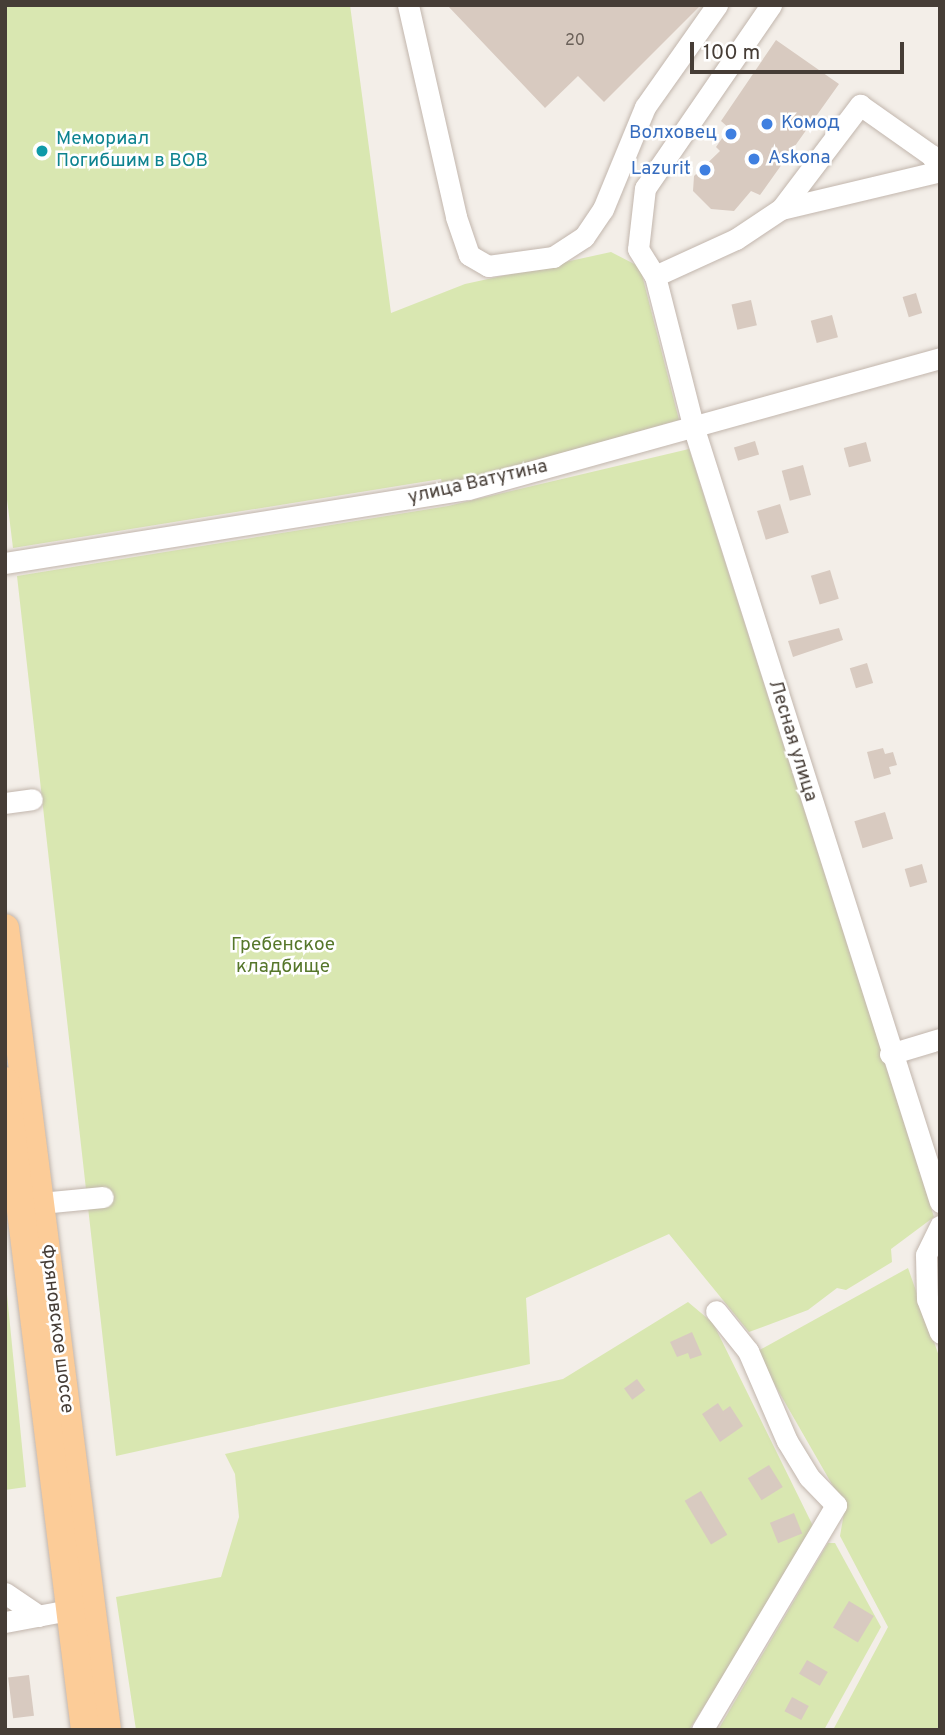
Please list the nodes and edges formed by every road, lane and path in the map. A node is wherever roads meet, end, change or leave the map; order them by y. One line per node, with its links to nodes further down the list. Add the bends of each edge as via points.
1 (717, 5): 3 (street, via 645,107 603,209 584,237 553,257 504,266 488,266 469,255 456,217)
2 (771, 5): 6 (street, Лесная улица, via 645,188 638,249)
3 (411, 9)
4 (940, 170): 5 (street); 5 (street, via 931,155 860,105)
5 (781, 209): 6 (street, via 736,239)
6 (655, 276): 8 (street, Лесная улица)
7 (940, 358): 8 (street, улица Ватутина)
8 (694, 429): 9 (street, улица Ватутина, via 468,489); 14 (street, Лесная улица)
9 (5, 563)
10 (32, 799): 11 (street)
11 (5, 803)
12 (5, 928): 18 (main road, Фряновское шоссе)
13 (940, 1039): 14 (street)
14 (890, 1054): 17 (street, Лесная улица)
15 (5, 1081): 23 (main road, Фряновское шоссе)
16 (103, 1197): 18 (street)
17 (940, 1202)
18 (41, 1203): 27 (main road, Фряновское шоссе)
19 (940, 1226): 21 (street, via 926,1255 927,1299)
20 (716, 1311): 28 (street, via 748,1352 809,1477 836,1505)
21 (940, 1333)
22 (5, 1593): 24 (street)
23 (69, 1610): 24 (street); 26 (main road, Фряновское шоссе)
24 (39, 1616): 25 (street)
25 (5, 1622)
26 (85, 1730)
27 (107, 1730)
28 (702, 1730)

